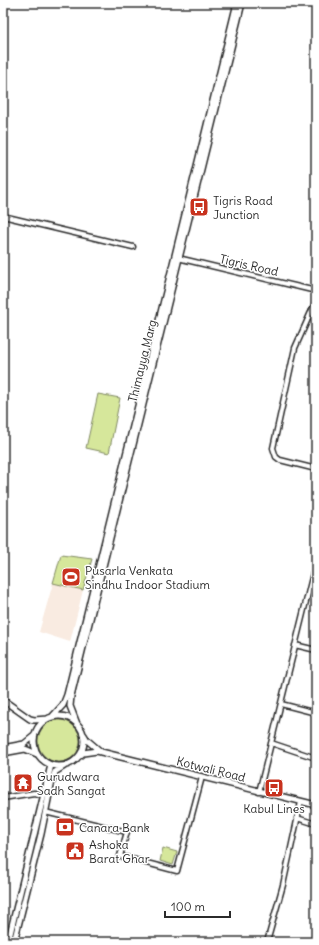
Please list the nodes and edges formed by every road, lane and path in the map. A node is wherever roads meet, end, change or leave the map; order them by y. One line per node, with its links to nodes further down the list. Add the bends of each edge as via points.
1 (236, 3): 9 (street, Thimayya Marg)
2 (242, 3): 5 (street, Thimayya Marg)
3 (3, 216): 4 (street)
4 (133, 247)
5 (178, 258): 6 (street, Tigris Road); 9 (street, Thimayya Marg)
6 (316, 291)
7 (316, 301): 8 (street, via 295,348 273,453 280,460)
8 (316, 469)
9 (124, 476): 18 (street, Thimayya Marg, via 67,695 63,705); 19 (street, Thimayya Marg, via 71,696 70,706)
10 (316, 560): 11 (street)
11 (314, 578): 12 (street)
12 (295, 645): 13 (street); 15 (street)
13 (316, 650)
14 (3, 700): 17 (street)
15 (281, 704): 16 (street); 21 (street)
16 (316, 713)
17 (25, 717): 18 (street, via 34,720); 20 (street)
18 (50, 718): 19 (street, via 66,717); 20 (street)
19 (79, 727): 24 (street, via 87,740); 27 (street, via 84,744)
20 (35, 733): 22 (street); 26 (street, via 35,748)
21 (271, 743): 28 (street); 32 (street)
22 (25, 747): 23 (street); 25 (street); 26 (street)
23 (3, 748)
24 (102, 752): 27 (street, via 89,752); 31 (street, Kotwali Road)
25 (3, 753)
26 (38, 754): 29 (street)
27 (77, 758): 30 (street)
28 (316, 758)
29 (51, 765): 30 (street); 33 (street)
30 (66, 765): 37 (street, via 55,772)
31 (202, 777): 32 (street, Kotwali Road); 37 (street, via 178,871 120,856 126,832)
32 (259, 792): 35 (street, Kotwali Road)
33 (43, 795): 34 (street, via 34,793); 40 (street)
34 (3, 798)
35 (301, 802): 36 (street, Kotwali Road); 38 (street)
36 (316, 805)
37 (44, 812): 41 (street, via 41,834)
38 (297, 818): 39 (street); 42 (street, via 283,885)
39 (316, 824)
40 (8, 942)
41 (14, 942)
42 (267, 942)

